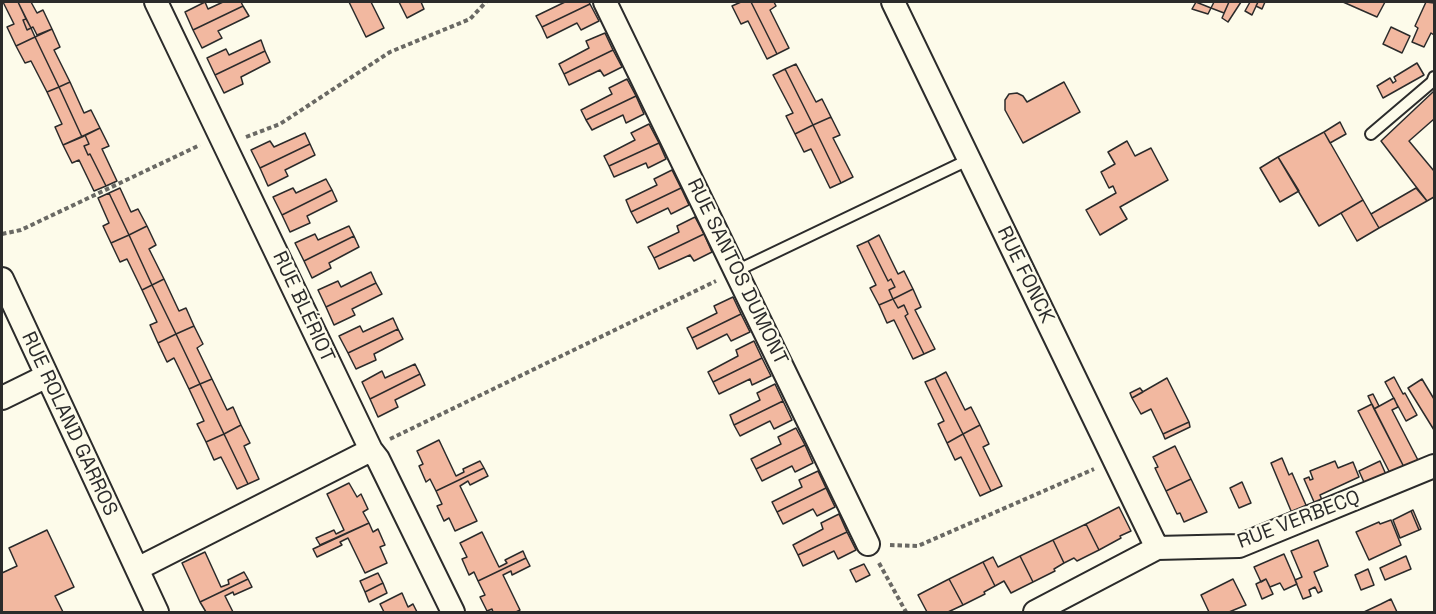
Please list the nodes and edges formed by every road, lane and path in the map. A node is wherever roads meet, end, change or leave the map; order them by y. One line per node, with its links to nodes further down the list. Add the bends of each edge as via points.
1 (156, 2): 7 (street, RUE BLÉRIOT)
2 (486, 2): 7 (path, via 470,19 390,52 280,124)
3 (605, 2): 10 (street, RUE SANTOS DUMONT)
4 (893, 2): 8 (street, RUE FONCK)
5 (1434, 77): 6 (lane)
6 (1371, 134)
7 (224, 140): 9 (path, via 21,230); 14 (street, RUE BLÉRIOT)
8 (968, 160): 10 (lane); 15 (street, RUE FONCK)
9 (2, 234)
10 (736, 271): 14 (path); 17 (street, RUE SANTOS DUMONT)
11 (2, 279): 12 (street, RUE ROLAND GARROS)
12 (47, 376): 13 (street); 19 (street, RUE ROLAND GARROS)
13 (2, 398)
14 (372, 450): 19 (street); 21 (street, RUE BLÉRIOT)
15 (1114, 460): 17 (path, via 918,546); 18 (street, RUE FONCK)
16 (1434, 466): 18 (street, RUE VERBECQ, via 1239,546)
17 (868, 544): 22 (path)
18 (1157, 548): 23 (street)
19 (137, 569): 20 (street, RUE ROLAND GARROS)
20 (157, 612)
21 (453, 612)
22 (906, 612)
23 (1035, 612)

